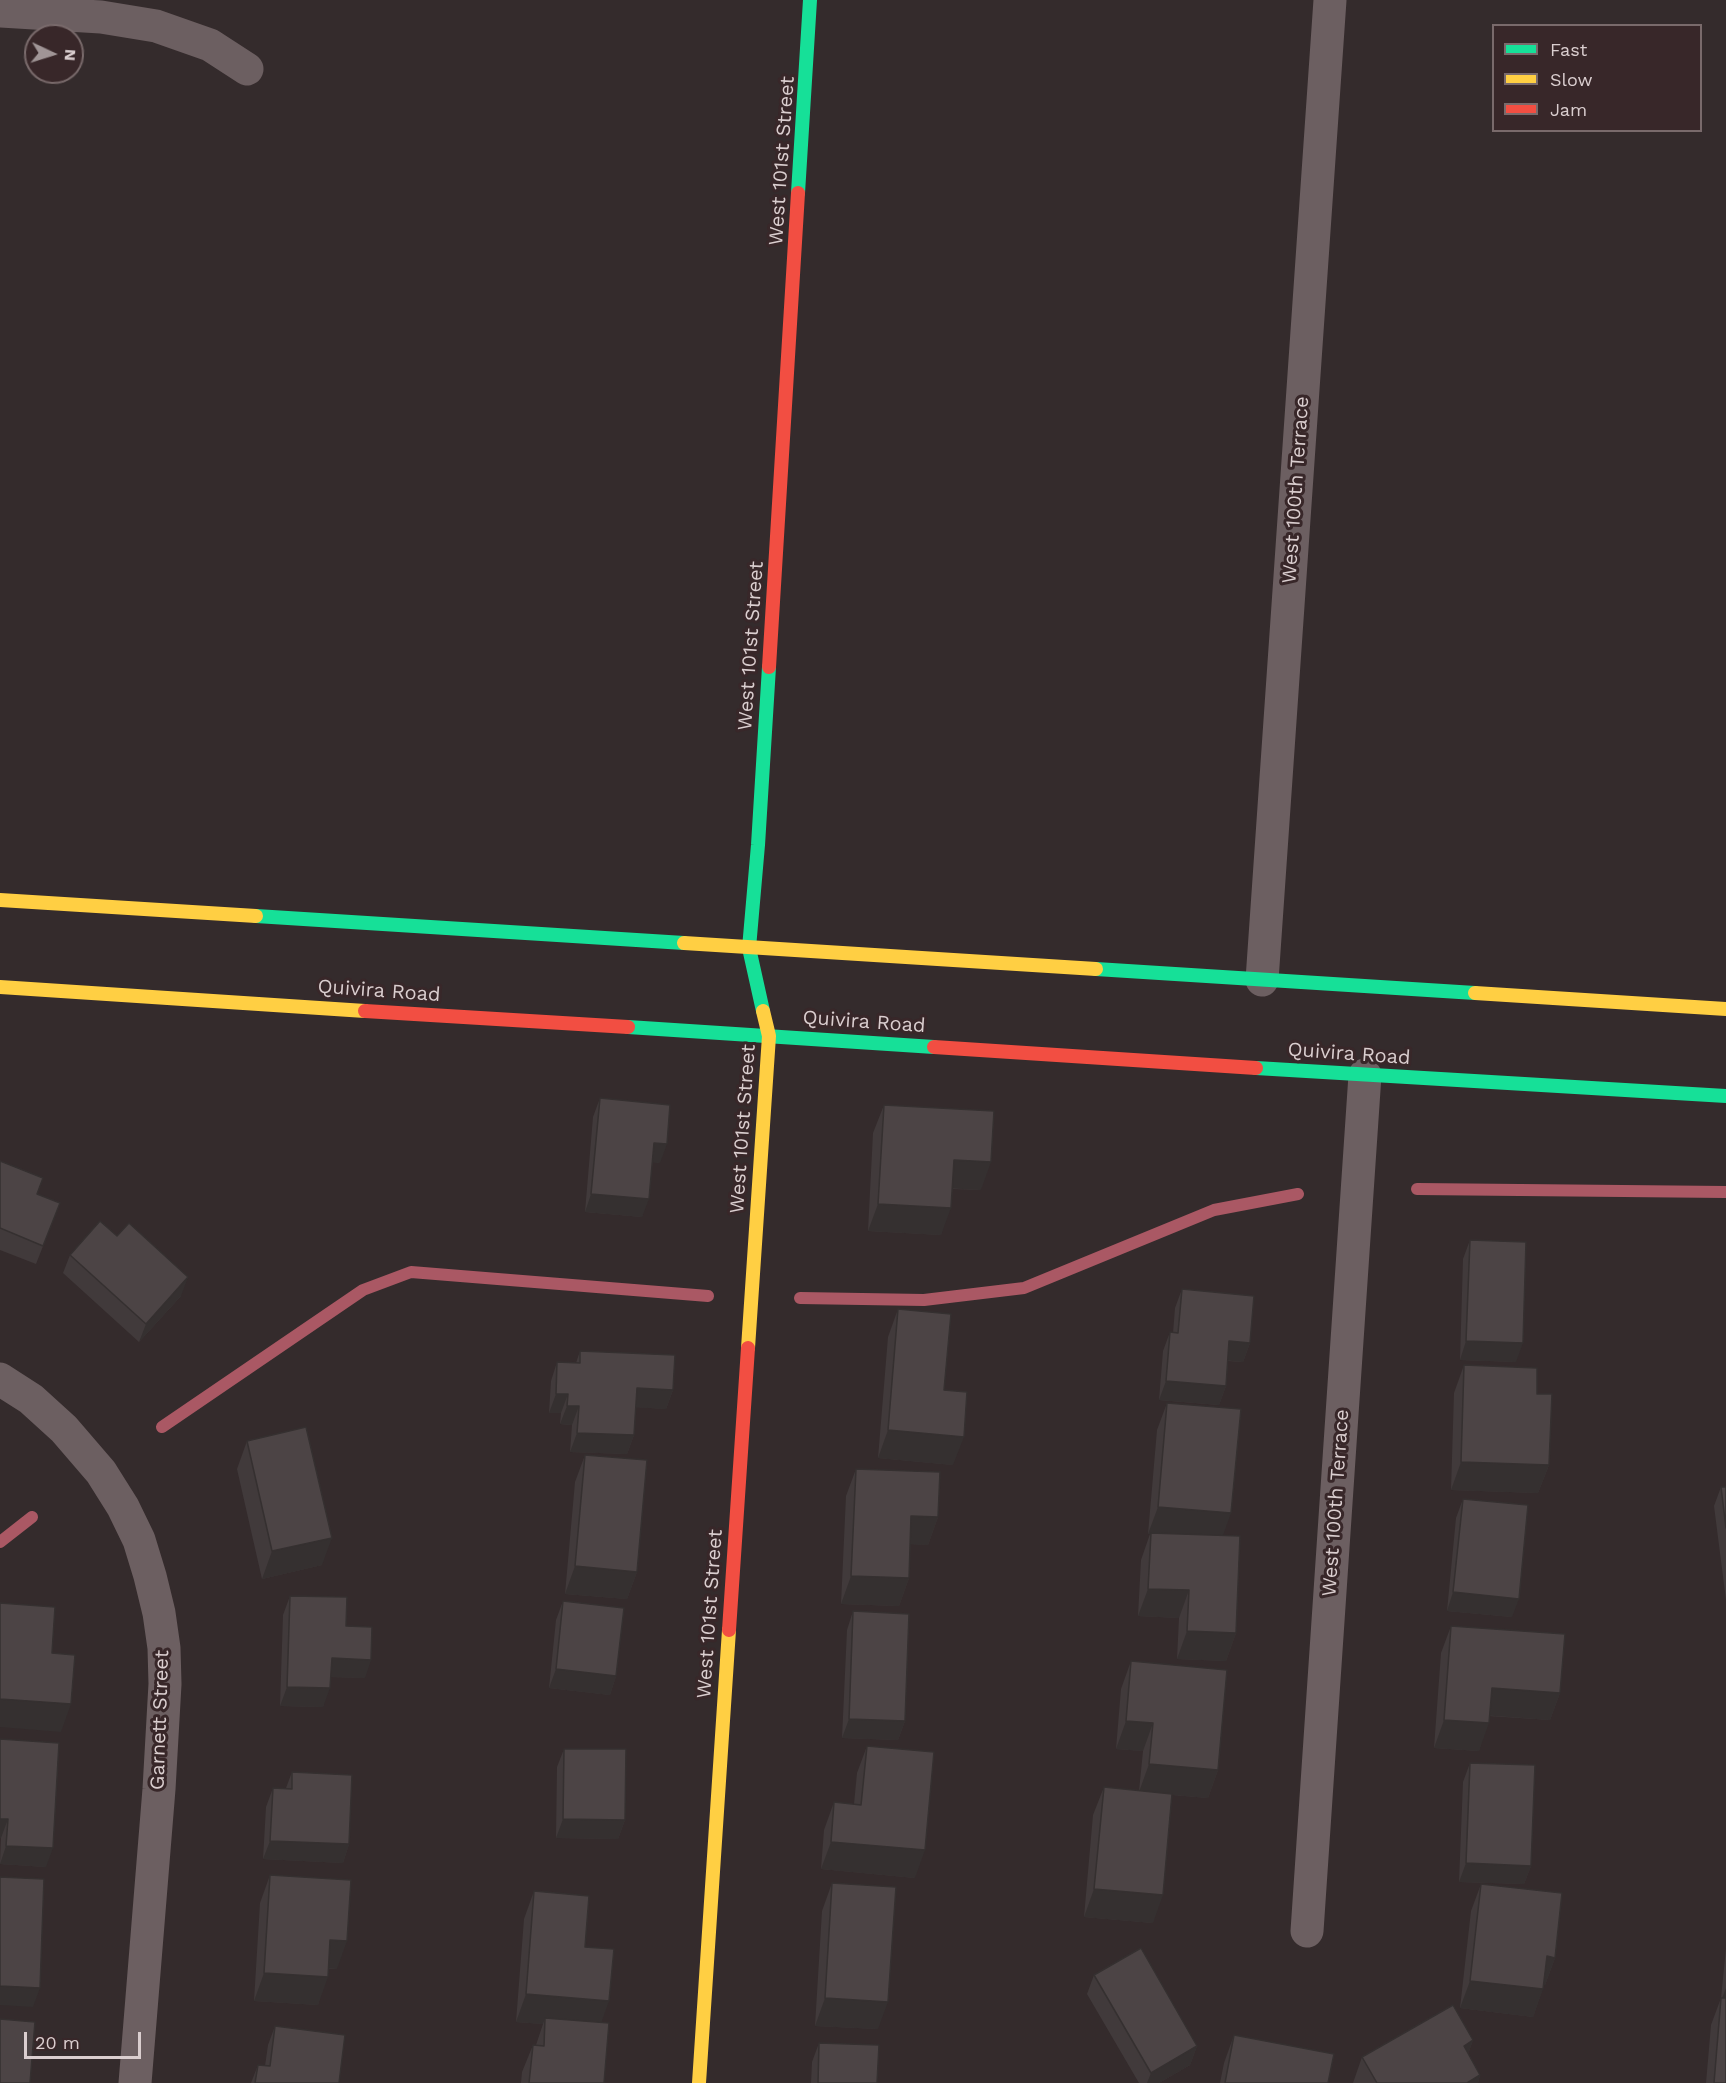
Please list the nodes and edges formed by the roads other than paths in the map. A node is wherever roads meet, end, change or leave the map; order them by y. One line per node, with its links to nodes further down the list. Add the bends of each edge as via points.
1 (810, 0): 6 (main road, West 101st Street)
2 (1330, 0): 7 (street, West 100th Terrace)
3 (0, 11): 4 (street, via 101,16 156,26 210,45)
4 (247, 69)
5 (0, 900): 6 (main road)
6 (749, 948): 7 (main road); 10 (main road, West 101st Street)
7 (1262, 980): 9 (main road)
8 (0, 987): 10 (main road, Quivira Road)
9 (1726, 1009)
10 (769, 1036): 11 (main road, Quivira Road); 16 (main road, West 101st Street)
11 (1365, 1075): 12 (main road, Quivira Road); 14 (street, West 100th Terrace)
12 (1726, 1096)
13 (0, 1379): 15 (street, Garnett Street, via 32,1399 101,1472 138,1540 159,1612 165,1684)
14 (1307, 1931)
15 (135, 2083)
16 (699, 2083)

